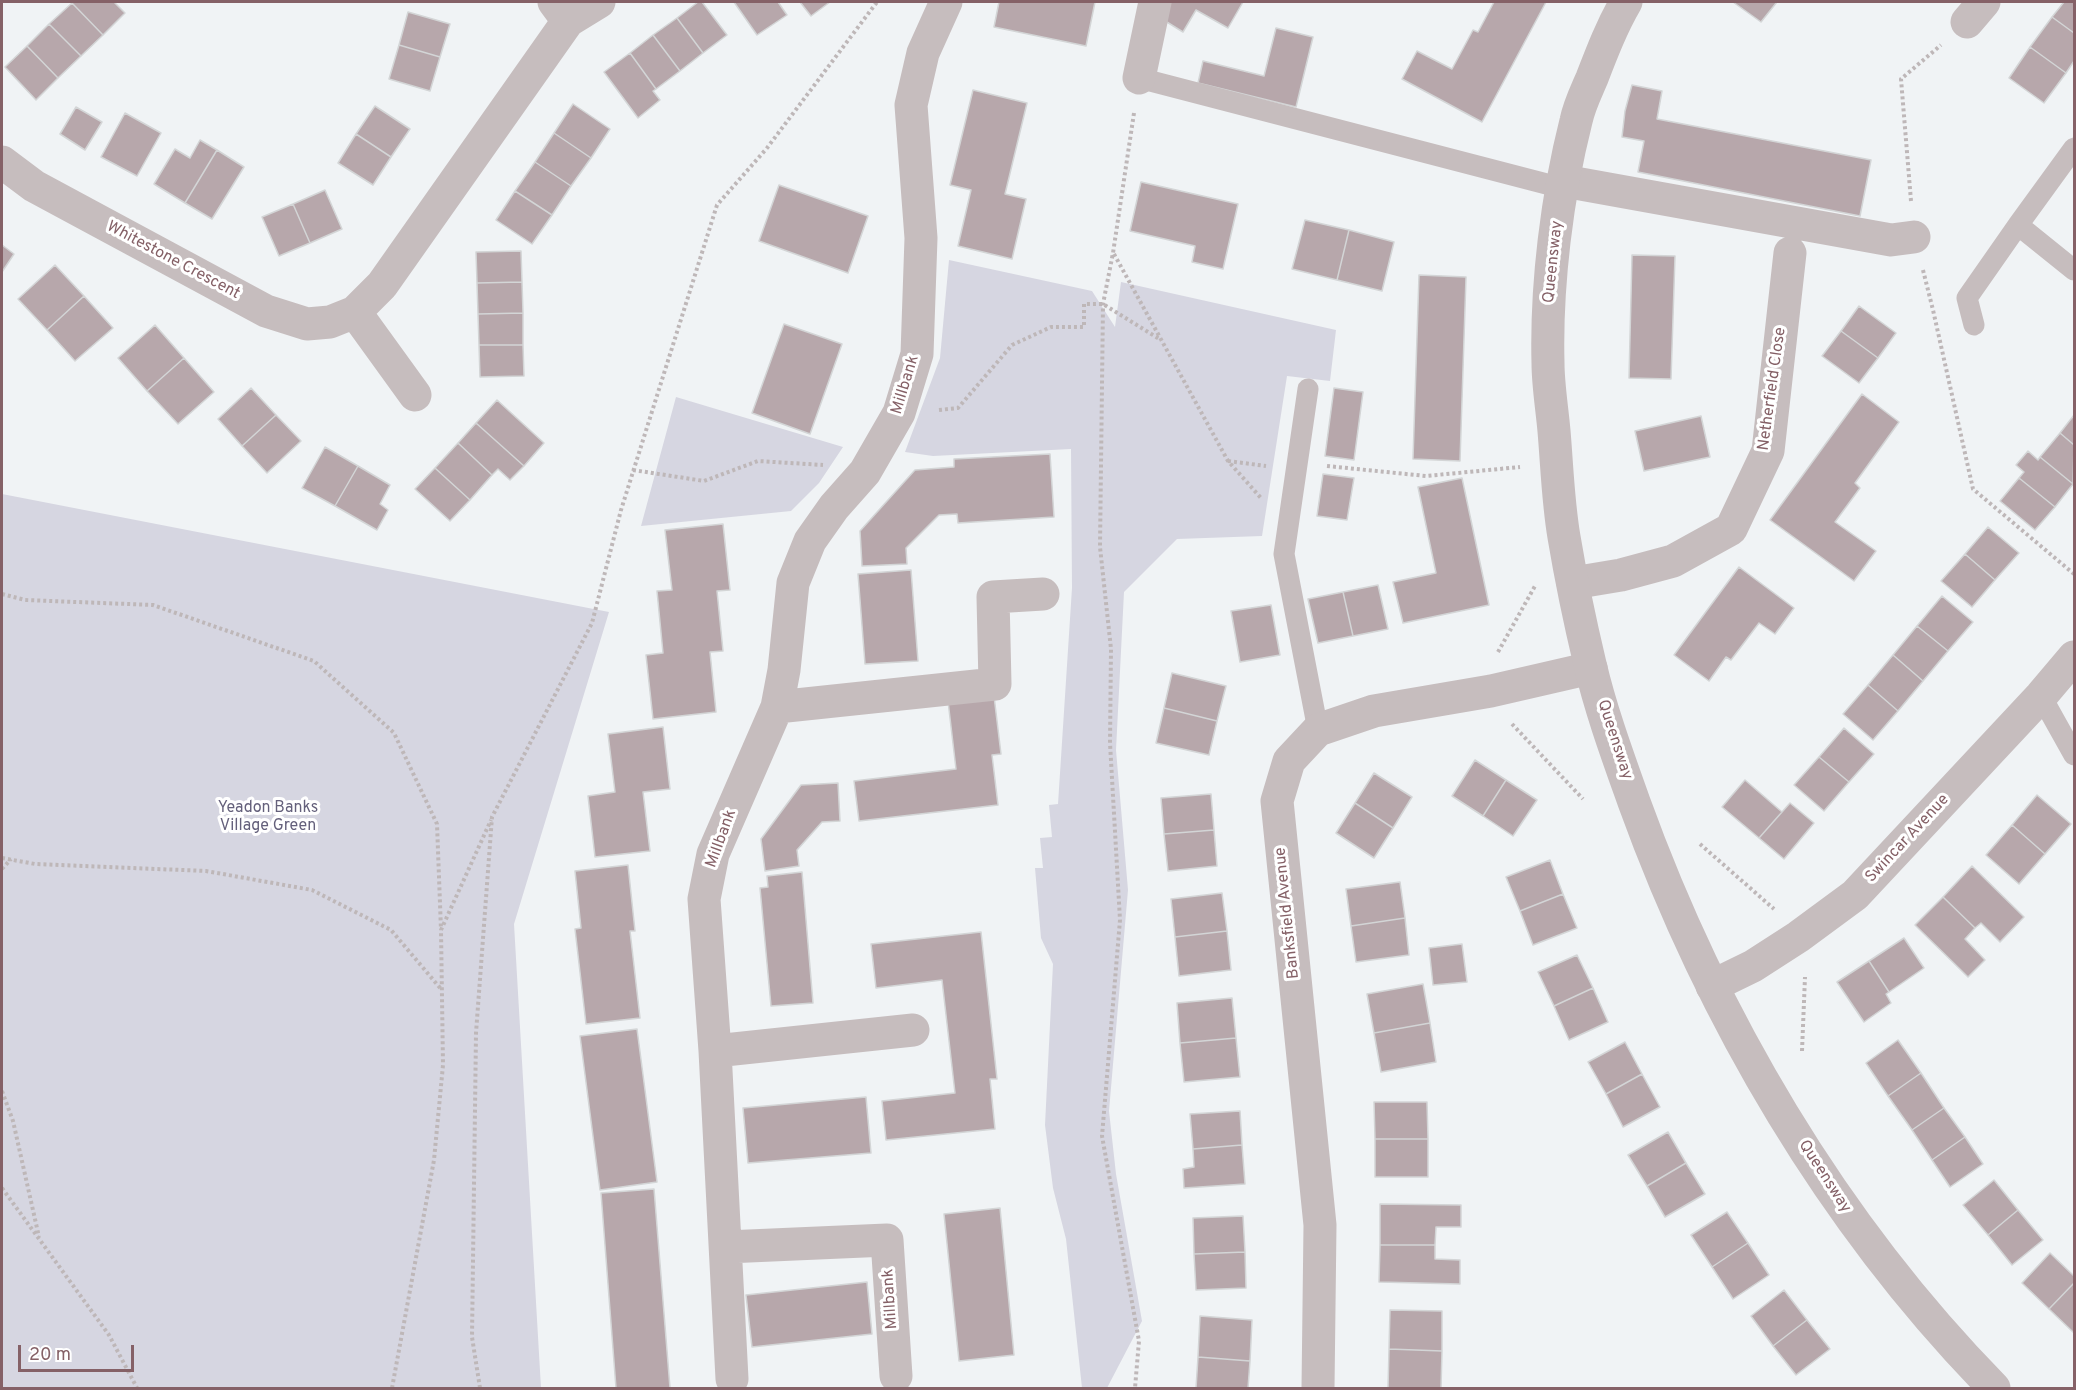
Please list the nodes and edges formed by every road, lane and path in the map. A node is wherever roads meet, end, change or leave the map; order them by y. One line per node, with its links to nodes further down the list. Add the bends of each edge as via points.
1 (599, 2): 6 (street, Whitestone Crescent)
2 (877, 2): 27 (path, via 766,148 717,205)
3 (946, 2): 23 (street, Millbank, via 923,53 911,105 921,238 917,354)
4 (1155, 2): 8 (street)
5 (1626, 2): 11 (street, Queensway, via 1614,22 1576,118)
6 (561, 11): 18 (street, Whitestone Crescent, via 382,285)
7 (1976, 12): 13 (path, via 1900,79)
8 (1139, 78): 11 (lane); 14 (path)
9 (2074, 148): 12 (lane)
10 (2, 162): 18 (street, Whitestone Crescent, via 34,186 266,311 307,324 330,322)
11 (1563, 184): 13 (street, via 1891,240); 25 (street, Queensway, via 1549,283 1548,364)
12 (2018, 225): 16 (lane); 19 (lane, via 1967,298)
13 (1914, 237): 30 (path, via 1973,489)
14 (1113, 253): 17 (path); 20 (path)
15 (1790, 253): 31 (street, Netherfield Close, via 1767,451 1731,529 1673,561)
16 (2074, 270)
17 (1103, 304): 20 (path); 23 (path, via 1084,304 1084,327 1051,327 1012,345 958,408); 64 (path, via 1100,547 1111,649 1110,755 1120,920 1102,1136 1140,1341)
18 (355, 312): 22 (street)
19 (1974, 326)
20 (1161, 340): 24 (path)
21 (1308, 389): 26 (lane)
22 (415, 394)
23 (899, 413): 28 (street, Millbank)
24 (1228, 461): 26 (path); 29 (path)
25 (1557, 464): 26 (path, via 1426,476); 31 (street, Queensway, via 1563,535)
26 (1296, 467): 29 (lane)
27 (633, 470): 28 (path, via 704,481 758,461 810,462); 43 (path, via 592,623)
28 (865, 472): 39 (street, Millbank, via 810,541 793,583)
29 (1288, 527): 40 (lane, via 1284,554)
30 (2074, 574)
31 (1573, 583): 36 (street, Queensway)
32 (1536, 585): 37 (path, via 1486,674)
33 (2, 594): 48 (path, via 26,600 153,605 314,661 394,733 404,754 437,824)
34 (1043, 594): 39 (street, via 993,597 995,684)
35 (2074, 657): 38 (street, Swincar Avenue)
36 (1591, 668): 37 (street, Banksfield Avenue); 50 (street, Queensway, via 1646,836)
37 (1491, 691): 40 (street, Banksfield Avenue, via 1374,711); 42 (path, via 1494,705)
38 (2041, 696): 41 (lane); 49 (street, Swincar Avenue, via 1855,895)
39 (777, 707): 53 (street, Millbank, via 713,854 704,899)
40 (1318, 730): 65 (street, Banksfield Avenue, via 1289,761 1277,801 1320,1225)
41 (2074, 755)
42 (1583, 799)
43 (492, 817): 48 (path); 63 (path, via 476,1033 472,1337)
44 (1701, 844): 49 (path, via 1790,924)
45 (2, 858): 46 (path)
46 (11, 859): 47 (path); 51 (path, via 35,864 206,872 312,890 391,930)
47 (2, 869)
48 (441, 930): 51 (path)
49 (1798, 937): 50 (street, Swincar Avenue); 54 (path, via 1806,951)
50 (1712, 986): 66 (street, Queensway, via 1749,1055 1843,1207 1932,1322)
51 (442, 990): 62 (path, via 443,1065 434,1160)
52 (913, 1030): 53 (street)
53 (715, 1051): 58 (street, Millbank)
54 (1802, 1051)
55 (2, 1091): 57 (path, via 13,1121)
56 (2, 1188): 57 (path)
57 (40, 1241): 61 (path, via 109,1335)
58 (726, 1247): 59 (street, Millbank, via 887,1240); 60 (street, Millbank)
59 (896, 1376)
60 (732, 1379)
61 (137, 1389)
62 (392, 1389)
63 (480, 1389)
64 (1135, 1389)
65 (1318, 1389)
66 (1994, 1389)

